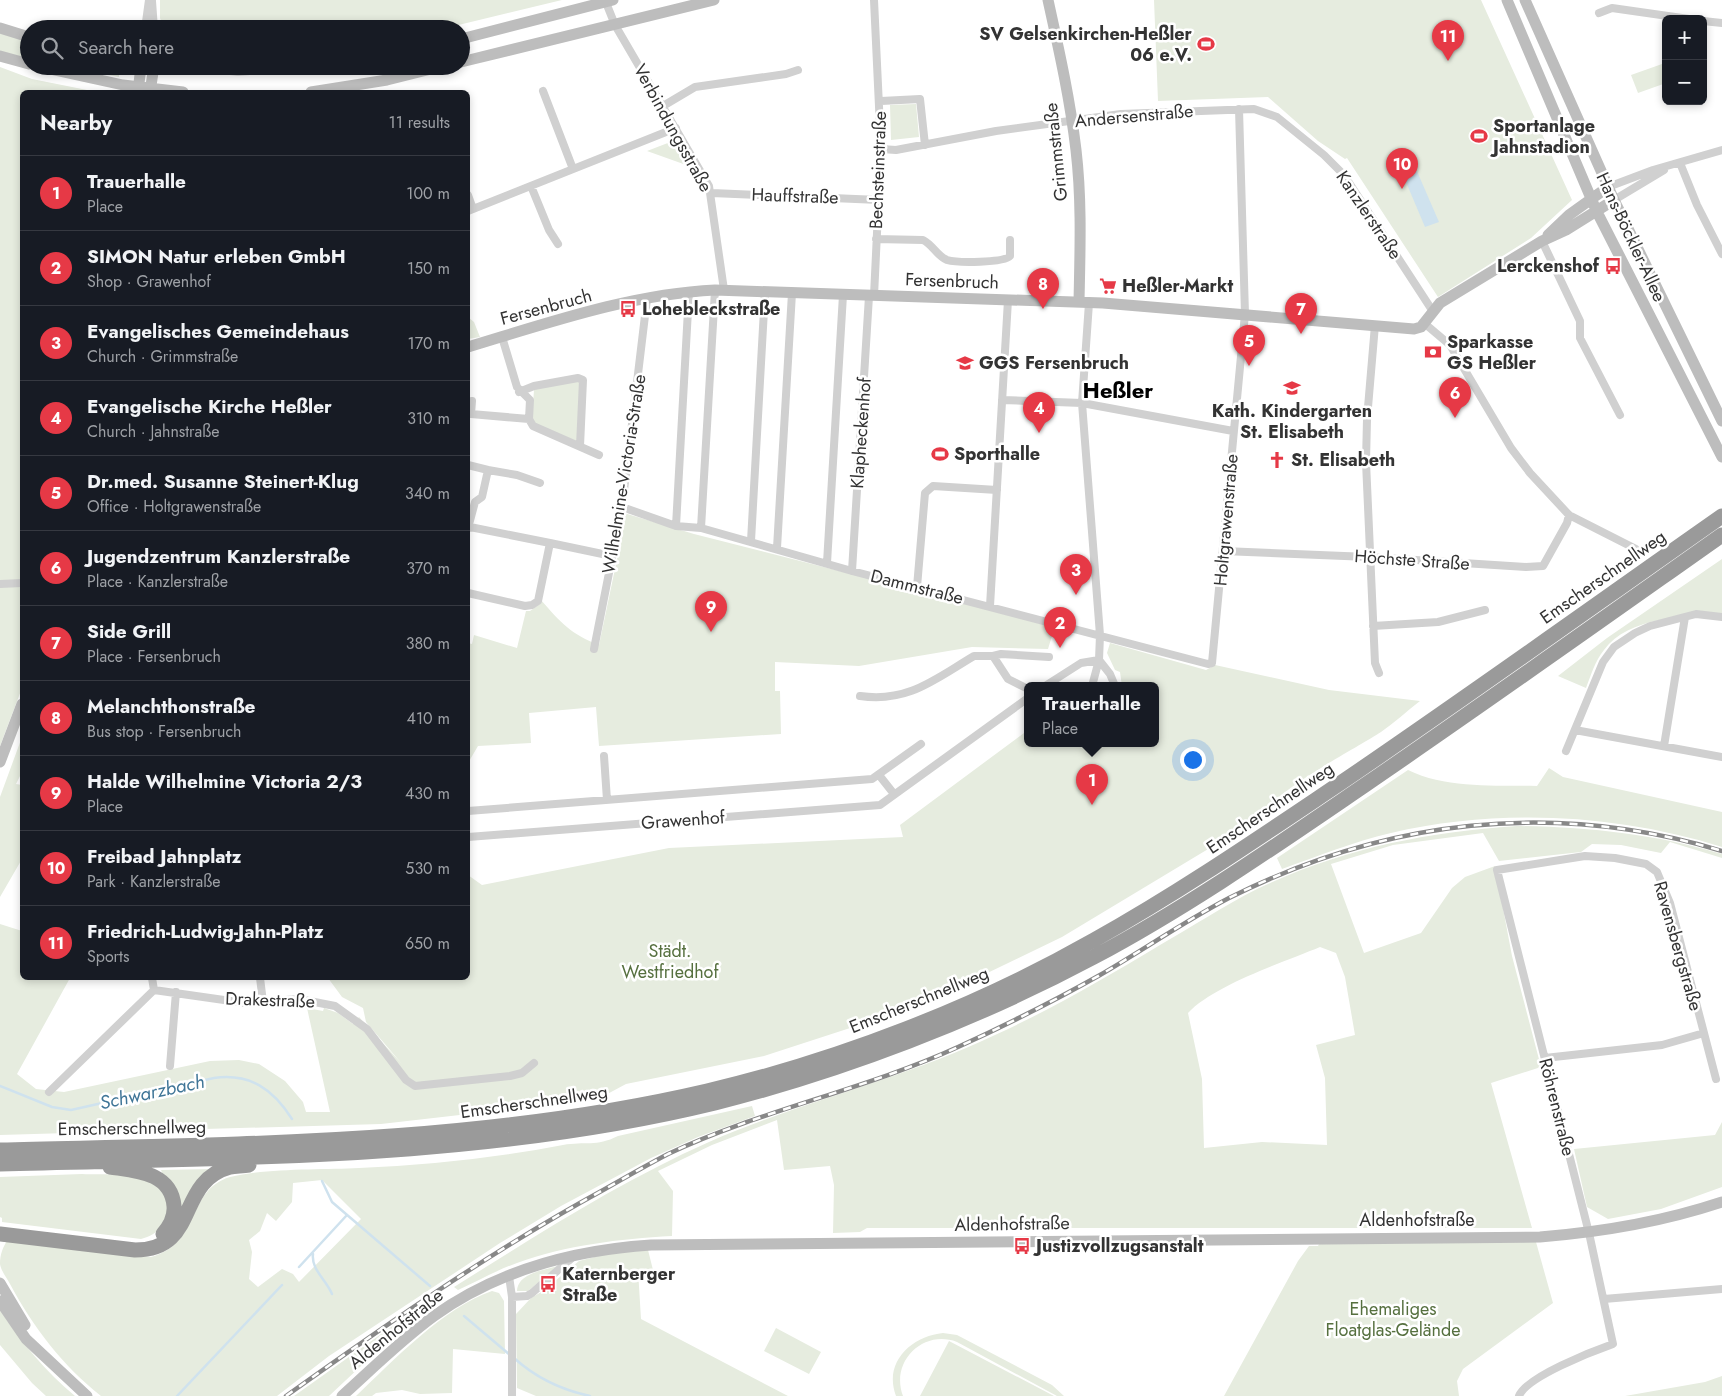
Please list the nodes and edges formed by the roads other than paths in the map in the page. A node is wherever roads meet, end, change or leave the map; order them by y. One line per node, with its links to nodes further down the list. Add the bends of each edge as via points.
1 (150, 0): 10 (street); 11 (street)
2 (714, 0): 14 (street)
3 (874, 0): 30 (street, Bechsteinstraße)
4 (1048, 0): 33 (street, Grimmstraße)
5 (1507, 0): 44 (street, Hans-Böckler-Allee)
6 (1525, 0): 42 (street, Hans-Böckler-Allee)
7 (608, 1): 14 (street, Verbindungsstraße); 17 (street)
8 (1599, 13): 9 (street, via 1612,8)
9 (1662, 15)
10 (147, 20)
11 (153, 20)
12 (1707, 22): 13 (street)
13 (1722, 24)
14 (615, 25): 19 (street); 31 (street, Verbindungsstraße)
15 (0, 28): 16 (street)
16 (20, 34)
17 (470, 37)
18 (0, 56): 20 (street)
19 (470, 60)
20 (20, 62)
21 (798, 70): 31 (street, via 700,86)
22 (74, 75): 26 (street)
23 (140, 75): 26 (street)
24 (153, 75): 27 (street)
25 (407, 75): 28 (street)
26 (138, 90)
27 (150, 90)
28 (324, 90)
29 (543, 91): 40 (street)
30 (881, 101): 35 (street, Bechsteinstraße, via 920,99); 36 (street, Bechsteinstraße)
31 (663, 106): 34 (street, Verbindungsstraße)
32 (1240, 109): 33 (street, Andersenstraße, via 1121,114); 63 (street, Kanzlerstraße, via 1277,117 1344,175); 64 (street, Holtgrawenstraße)
33 (1072, 121): 35 (street, Andersenstraße); 62 (street, Grimmstraße)
34 (676, 128): 40 (street); 43 (street, Verbindungsstraße)
35 (926, 145): 36 (street, Andersenstraße)
36 (882, 149): 45 (street, Bechsteinstraße)
37 (1722, 150): 38 (street)
38 (1680, 163): 39 (street); 53 (street)
39 (1670, 166): 42 (street); 46 (street)
40 (573, 168): 41 (street)
41 (531, 186): 47 (street); 52 (street)
42 (1608, 187): 44 (street); 46 (street, Hans-Böckler-Allee)
43 (712, 193): 45 (street, Hauffstraße); 54 (street, Verbindungsstraße)
44 (1592, 197): 48 (street, Hans-Böckler-Allee); 51 (street)
45 (879, 200): 49 (street, Bechsteinstraße)
46 (1614, 200): 48 (street); 75 (street, Hans-Böckler-Allee)
47 (470, 210)
48 (1596, 210): 51 (street); 79 (street, Hans-Böckler-Allee)
49 (876, 239): 50 (street, Bechsteinstraße, via 923,240 948,260 1001,261 1010,256); 59 (street, Bechsteinstraße)
50 (1010, 240)
51 (1542, 241): 63 (street); 73 (street, via 1580,321 1580,338)
52 (558, 244)
53 (1722, 254)
54 (720, 290): 55 (street, Fersenbruch); 56 (street, Fersenbruch); 90 (street)
55 (689, 292): 60 (street, Fersenbruch); 88 (street)
56 (765, 292): 57 (street, Fersenbruch); 92 (street)
57 (792, 293): 58 (street, Fersenbruch); 94 (street)
58 (843, 295): 59 (street, Fersenbruch); 99 (street, Klapheckenhof)
59 (872, 296): 61 (street, Fersenbruch); 100 (street, Klapheckenhof)
60 (647, 299): 67 (street, Fersenbruch); 84 (street, Wilhelmine-Victoria-Straße)
61 (1008, 300): 62 (street, Fersenbruch); 71 (street)
62 (1084, 303): 64 (street, Fersenbruch); 72 (street, Grimmstraße)
63 (1432, 310): 65 (street)
64 (1245, 314): 66 (street, Fersenbruch); 76 (street, Holtgrawenstraße)
65 (1424, 322): 66 (street, Fersenbruch, via 1414,329); 85 (street, via 1448,341 1520,462)
66 (1375, 326): 98 (street, via 1366,436)
67 (502, 337): 68 (street, Fersenbruch); 69 (street)
68 (470, 346)
69 (519, 392): 74 (street, via 530,400); 77 (street, via 534,386 583,380)
70 (472, 400): 74 (street, Wilhelmine-Victoria-Straße, via 471,414)
71 (1002, 400): 72 (street); 83 (street)
72 (1082, 403): 76 (street); 110 (street, Grimmstraße)
73 (1620, 415)
74 (529, 419): 77 (street, Wilhelmine-Victoria-Straße, via 533,426)
75 (1722, 421)
76 (1233, 431): 96 (street, Holtgrawenstraße)
77 (580, 446): 78 (street, Wilhelmine-Victoria-Straße)
78 (599, 455)
79 (1722, 457)
80 (470, 466): 81 (street)
81 (488, 470): 82 (street, via 517,475); 87 (street, via 482,497 475,502)
82 (540, 484)
83 (997, 490): 103 (street, via 933,486 924,493); 105 (street)
84 (622, 507): 88 (street, Dammstraße); 97 (street, Wilhelmine-Victoria-Straße)
85 (1569, 515): 95 (street); 98 (street, Höchste Straße, via 1543,566 1526,568)
86 (1722, 516): 148 (highway, Emscherschnellweg, via 1466,697 1208,872 1091,942 978,998 888,1035 816,1060 711,1090 554,1121 380,1138)
87 (470, 524)
88 (676, 526): 90 (street, Dammstraße)
89 (470, 528): 93 (street)
90 (702, 528): 92 (street, Dammstraße)
91 (1722, 535): 149 (highway, Emscherschnellweg, via 1272,848 1094,957 982,1010 837,1067 715,1102 544,1135)
92 (751, 541): 94 (street, Dammstraße)
93 (550, 543): 97 (street); 104 (street, via 538,600 532,605)
94 (777, 548): 99 (street, Dammstraße)
95 (1636, 549)
96 (1223, 551): 98 (street, Höchste Straße); 115 (street, Holtgrawenstraße)
97 (612, 556): 111 (street, Wilhelmine-Victoria-Straße)
98 (1369, 557): 109 (street)
99 (827, 563): 100 (street, Dammstraße)
100 (852, 571): 103 (street, Dammstraße)
101 (20, 583): 102 (street)
102 (0, 584)
103 (917, 588): 105 (street, Dammstraße)
104 (470, 593)
105 (990, 606): 110 (street, Dammstraße)
106 (1485, 610): 109 (street, via 1438,622)
107 (1722, 616): 108 (street, via 1696,614)
108 (1685, 617): 124 (street, via 1650,626 1614,647 1603,662); 126 (street)
109 (1373, 626): 116 (street, via 1375,663)
110 (1100, 635): 114 (street, Grimmstraße); 115 (street, Dammstraße, via 1208,664)
111 (594, 649)
112 (993, 656): 113 (street); 120 (street, via 1008,679); 121 (street, via 974,656 912,693 877,699)
113 (1049, 657)
114 (1099, 660): 117 (street, via 1081,663); 118 (street, Grimmstraße); 119 (street)
115 (1213, 661)
116 (1379, 673)
117 (1051, 682)
118 (1093, 682)
119 (1113, 682)
120 (1024, 687)
121 (860, 696)
122 (1024, 701): 132 (street, Grawenhof)
123 (20, 709): 130 (street)
124 (1575, 730): 126 (street); 127 (street)
125 (921, 744): 131 (street, Grawenhof)
126 (1664, 746): 129 (street)
127 (1566, 751)
128 (604, 756): 133 (street)
129 (1722, 757)
130 (0, 762)
131 (879, 775): 132 (street); 133 (street, Grawenhof, via 872,779)
132 (894, 794): 135 (street, Grawenhof, via 880,805)
133 (607, 800): 134 (street, Grawenhof)
134 (470, 811)
135 (470, 837)
136 (1497, 870): 142 (street, Ravensbergstraße, via 1585,856 1646,864 1657,872 1670,903); 143 (street, Röhrenstraße)
137 (152, 980): 139 (street)
138 (260, 980): 141 (street)
139 (154, 990): 140 (street, Drakestraße); 147 (street)
140 (176, 992): 141 (street, Drakestraße, via 245,1003); 145 (street)
141 (264, 1002): 144 (street, Drakestraße, via 299,999 335,1006 367,1029 408,1083 414,1086 510,1076 522,1073)
142 (1704, 1033): 143 (street, Ravensbergstraße, via 1662,1045); 146 (street, Ravensbergstraße)
143 (1545, 1058): 154 (street, Röhrenstraße)
144 (534, 1063)
145 (170, 1066)
146 (1716, 1079)
147 (50, 1092)
148 (0, 1150)
149 (348, 1154): 150 (highway, Emscherschnellweg); 155 (highway, via 322,1161 230,1167 203,1184 177,1232 169,1242 154,1249 135,1250)
150 (79, 1162): 151 (highway, Emscherschnellweg); 153 (highway, via 158,1178 168,1188 174,1205 172,1219 164,1233 147,1242 118,1242)
151 (0, 1164)
152 (1722, 1202): 154 (street, Aldenhofstraße, via 1661,1221)
153 (0, 1225)
154 (1588, 1233): 156 (street, Aldenhofstraße, via 1540,1237 651,1245 609,1247); 161 (street, Röhrenstraße)
155 (0, 1234)
156 (577, 1254): 157 (street, Aldenhofstraße); 160 (street, via 532,1293)
157 (509, 1276): 160 (street); 165 (street, Aldenhofstraße, via 466,1295 434,1316)
158 (0, 1283): 163 (street)
159 (1722, 1289): 161 (street)
160 (512, 1297): 166 (street)
161 (1604, 1299): 167 (street, Röhrenstraße, via 1613,1344 1558,1367 1522,1389)
162 (0, 1301): 163 (street, via 26,1338)
163 (38, 1348): 164 (street)
164 (88, 1396)
165 (342, 1396)
166 (512, 1396)
167 (1520, 1396)

